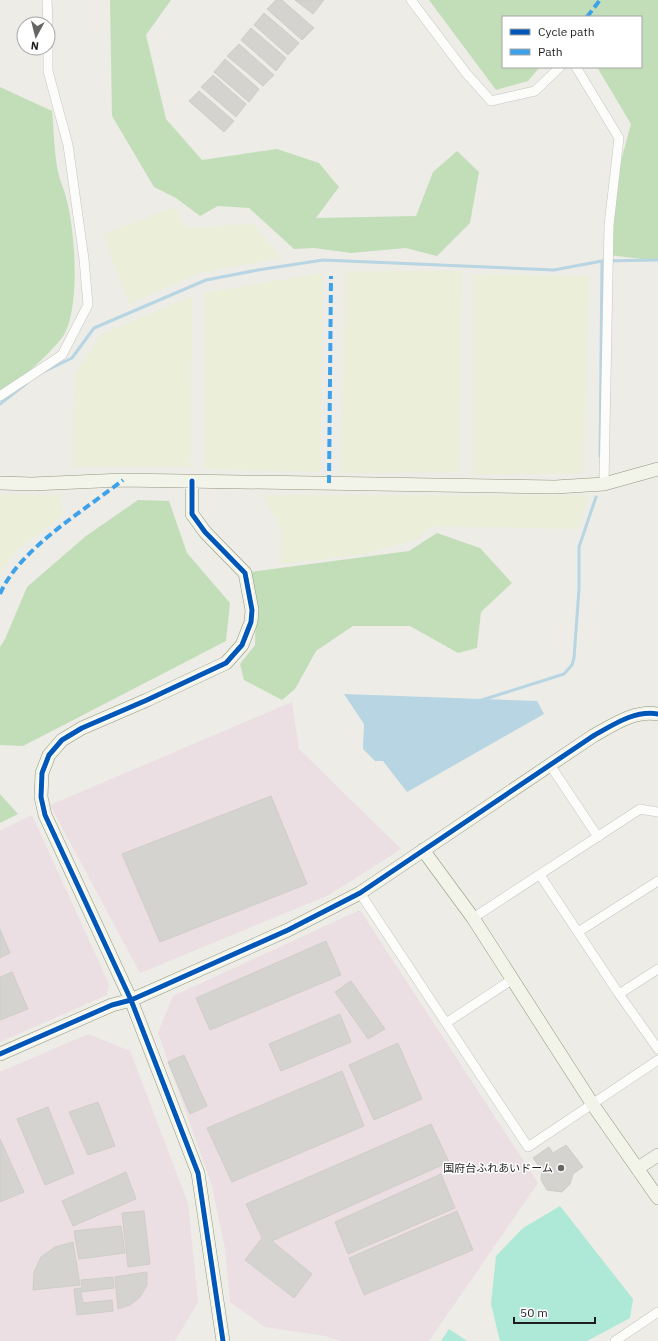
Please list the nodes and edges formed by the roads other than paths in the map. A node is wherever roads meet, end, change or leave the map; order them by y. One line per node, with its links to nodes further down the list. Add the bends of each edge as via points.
1 (47, 0): 3 (street)
2 (411, 0): 5 (street, via 466,73 491,101 535,91)
3 (48, 16)
4 (48, 56): 7 (street, via 48,71 68,145 88,305 62,355)
5 (559, 68)
6 (577, 68): 11 (street, via 620,138 609,225)
7 (0, 396)
8 (658, 469): 11 (street)
9 (192, 481): 10 (street); 11 (street, via 555,487); 25 (street, via 192,514 205,532 245,573 252,610 251,622 242,644 226,663 82,728 62,740 49,755 42,773 41,797 45,815)
10 (0, 483)
11 (604, 484)
12 (658, 714): 13 (street, via 630,717 593,736)
13 (550, 765): 15 (street); 16 (street)
14 (658, 812): 15 (street, via 640,809)
15 (598, 837): 17 (street)
16 (423, 850): 19 (street); 20 (street)
17 (540, 875): 20 (street); 21 (street)
18 (658, 881): 21 (street)
19 (360, 893): 25 (street, via 288,930); 26 (street)
20 (473, 918): 23 (street)
21 (578, 932): 24 (street)
22 (658, 969): 24 (street)
23 (513, 979): 26 (street); 30 (street)
24 (619, 994): 27 (street)
25 (131, 1000): 28 (street, via 112,1005); 35 (street, via 198,1173)
26 (446, 1023): 30 (street, via 528,1147)
27 (658, 1049)
28 (0, 1054)
29 (658, 1060): 30 (street)
30 (593, 1105): 32 (street)
31 (658, 1155): 32 (street)
32 (638, 1168): 33 (street)
33 (658, 1198)
34 (658, 1312): 36 (street)
35 (223, 1341)
36 (616, 1341)

